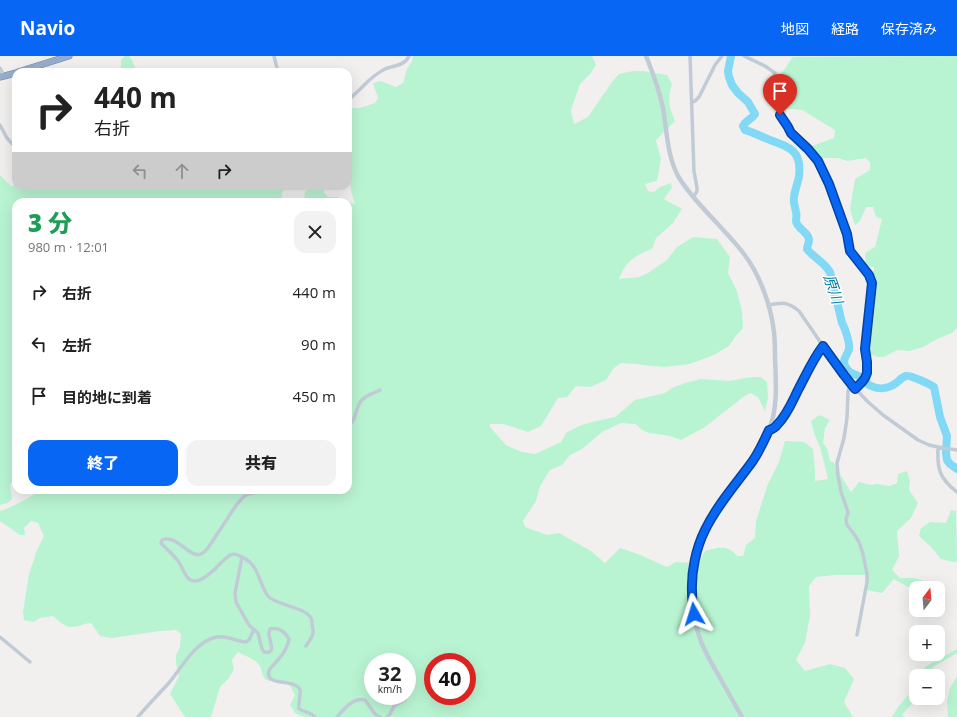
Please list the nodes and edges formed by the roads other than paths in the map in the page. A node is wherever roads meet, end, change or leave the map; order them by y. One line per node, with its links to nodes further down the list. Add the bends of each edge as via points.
1 (69, 56): 9 (highway)
2 (274, 56): 10 (street)
3 (409, 56): 13 (street, via 402,64 378,73)
4 (646, 56): 17 (street, via 659,91 672,163)
5 (690, 56): 14 (street)
6 (722, 56): 14 (street, via 699,97)
7 (744, 56): 21 (street, via 775,73 770,93 780,115 791,133 818,161 847,234 850,251 869,275 872,283 865,349 867,373)
8 (0, 68): 12 (street)
9 (30, 68)
10 (277, 68)
11 (12, 74): 12 (highway)
12 (2, 77)
13 (352, 96)
14 (692, 102): 17 (street, via 694,172 698,189)
15 (0, 125): 16 (street)
16 (12, 144)
17 (693, 197): 18 (street, via 745,255)
18 (769, 305): 19 (street, via 792,305); 24 (street, via 774,334 776,374 773,416)
19 (823, 346): 20 (street); 24 (street, via 778,425)
20 (852, 384): 21 (street); 31 (street, via 848,392 848,418 837,463 841,492 848,512 847,525 859,542 867,582)
21 (855, 389): 25 (street, via 902,429 918,440)
22 (380, 390): 23 (street, via 360,402)
23 (352, 422)
24 (769, 430): 41 (street, via 755,457 705,530 693,574 694,614 700,638)
25 (940, 448): 26 (street); 27 (street, via 938,458 943,480)
26 (957, 450)
27 (957, 492)
28 (251, 494): 29 (street, via 237,504 202,554 192,553 178,542 169,539 161,542 178,561 186,576 195,581 208,576 230,555 238,554)
29 (242, 557): 30 (street, via 235,593 236,602); 33 (street, via 251,562 270,599 311,618 314,631)
30 (254, 629): 36 (street, via 246,642 221,637 206,641 187,659); 37 (street, via 258,633 262,649 268,653 272,649 270,629 286,634 288,643 280,658 271,667 269,676 272,680 297,686 300,692 299,709)
31 (857, 635)
32 (0, 637): 34 (street)
33 (306, 646)
34 (30, 662)
35 (396, 705): 40 (street)
36 (138, 717)
37 (315, 717)
38 (337, 717): 39 (street, via 350,703 360,699 365,700)
39 (380, 717)
40 (387, 717)
41 (742, 717)

